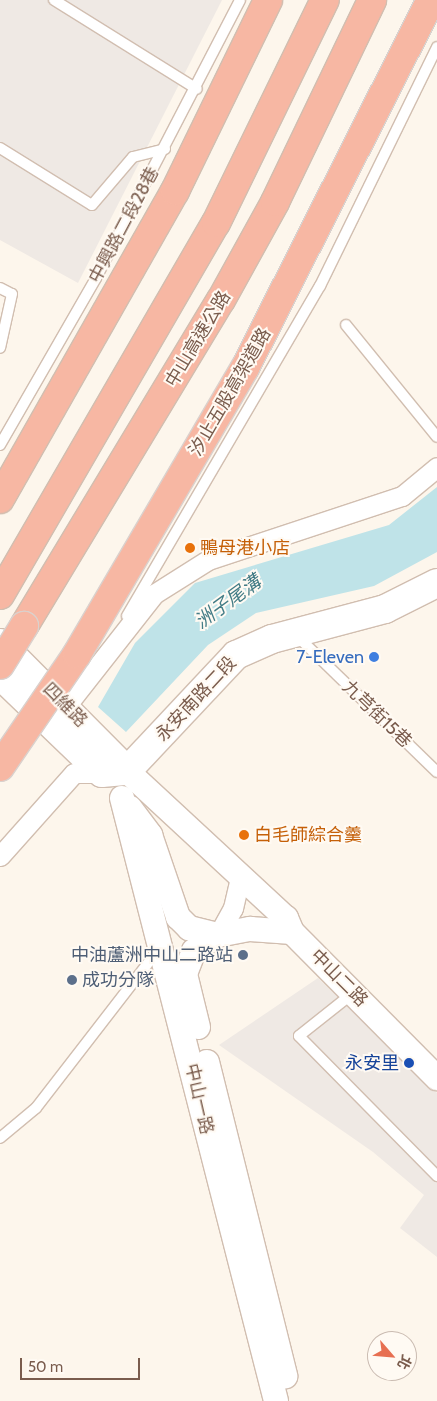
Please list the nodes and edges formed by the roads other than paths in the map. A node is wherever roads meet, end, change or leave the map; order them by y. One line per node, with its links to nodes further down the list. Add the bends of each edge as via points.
1 (54, 0): 8 (lane)
2 (240, 0): 8 (lane, 中興路二段28巷)
3 (268, 0): 17 (highway, via 175,191)
4 (325, 0): 19 (highway, via 216,223)
5 (372, 0): 23 (highway, 中山高速公路, bridge, via 274,202 221,300)
6 (431, 0): 26 (highway, 汐止五股高架道路, bridge, via 245,368 77,654)
7 (437, 47): 22 (lane, via 320,286)
8 (197, 89): 10 (lane, 中興路二段28巷)
9 (0, 148): 10 (lane, via 92,205 134,157)
10 (165, 149): 15 (lane, 中興路二段28巷)
11 (0, 288): 13 (lane, via 12,294)
12 (346, 325): 14 (lane)
13 (0, 348)
14 (437, 437)
15 (0, 444)
16 (437, 467): 22 (street, via 402,496 208,560 154,594)
17 (0, 499)
18 (437, 583): 20 (main road, 永安南路二段, via 400,604)
19 (0, 595)
20 (296, 635): 27 (main road, 永安南路二段, via 272,639 236,655); 28 (lane, 九芎街15巷)
21 (0, 643): 25 (main road, 四維路)
22 (110, 644): 25 (street)
23 (0, 665)
24 (0, 675): 27 (main road, 四維路)
25 (67, 705): 27 (main road, 四維路)
26 (0, 767)
27 (115, 772): 29 (street, 中山一路); 30 (street, via 74,773); 31 (street, 中山二路)
28 (437, 772)
29 (122, 798): 33 (street, 中山一路, via 150,835 178,917 189,928); 34 (street, 中山一路)
30 (0, 856)
31 (240, 878): 32 (street, 中山二路, via 286,918); 33 (street, via 233,908)
32 (292, 932): 33 (street, 中山一路, via 250,928); 35 (street, 中山二路)
33 (218, 935): 40 (street, 中山一路, via 194,951 185,974)
34 (159, 948): 37 (lane, via 36,1108); 39 (street, 中山一路)
35 (354, 992): 36 (street, 中山二路); 38 (lane, via 299,1036)
36 (437, 1078)
37 (0, 1138)
38 (437, 1176)
39 (276, 1401)
40 (291, 1401)

